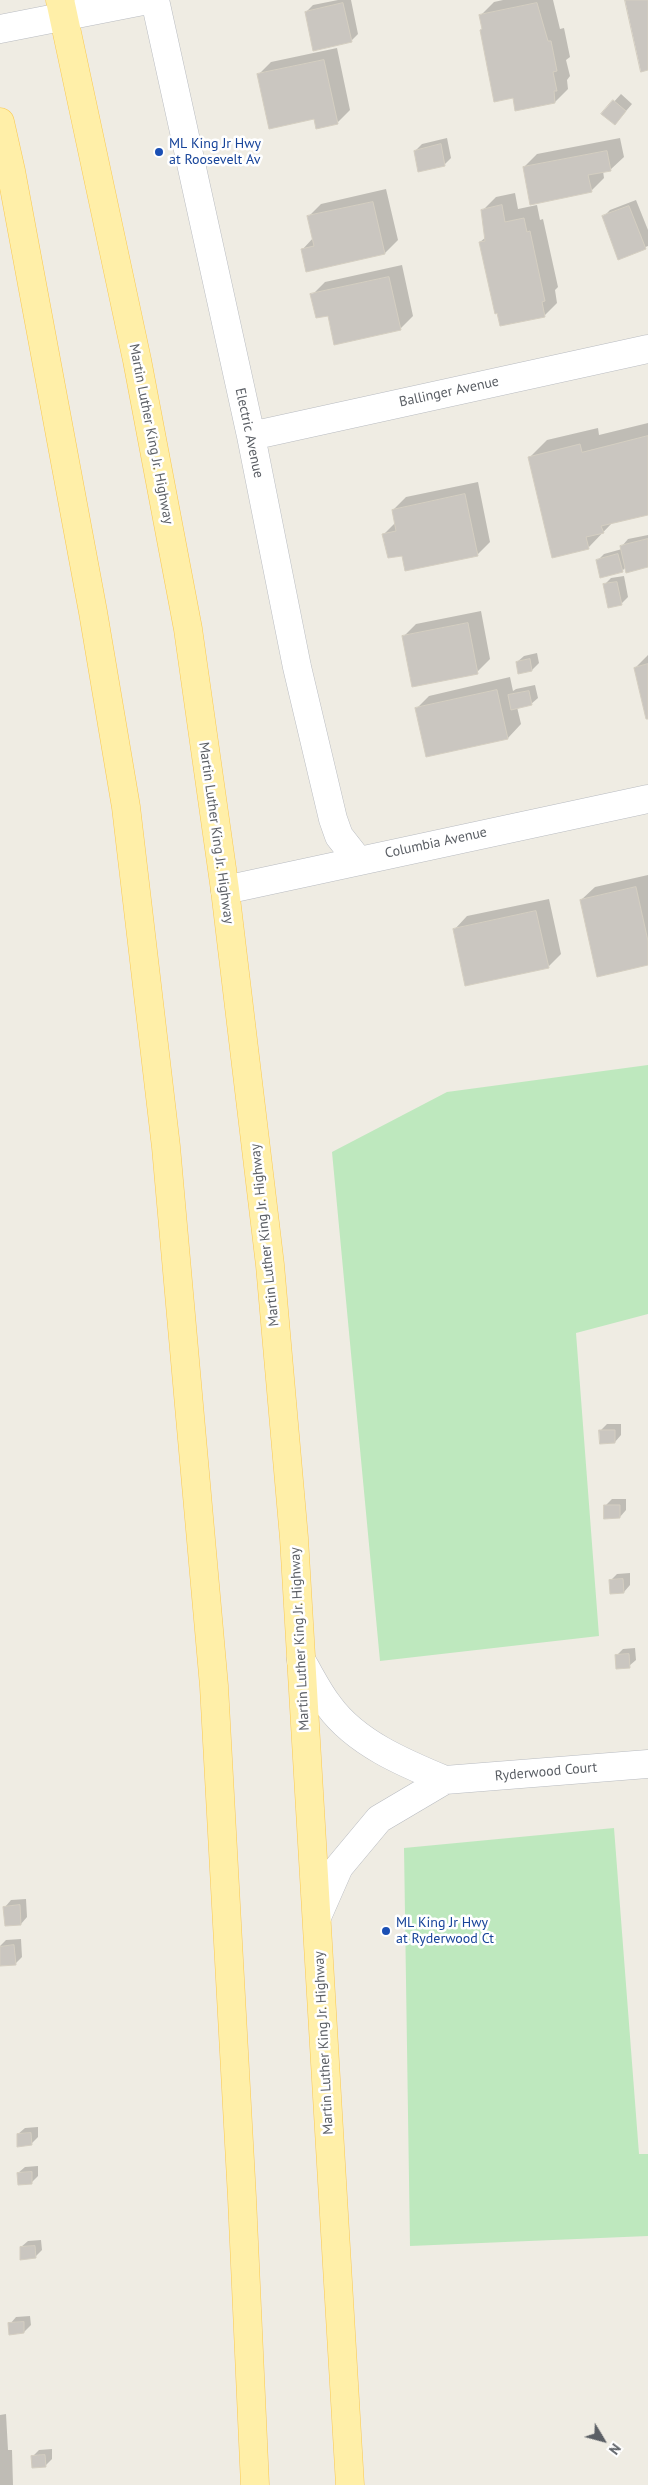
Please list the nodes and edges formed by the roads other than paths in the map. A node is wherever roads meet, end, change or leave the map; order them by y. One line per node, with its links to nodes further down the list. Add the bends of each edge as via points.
1 (148, 0): 3 (street)
2 (155, 0): 7 (street, Electric Avenue)
3 (62, 8): 4 (street); 10 (main road, Martin Luther King Jr. Highway, via 137,360 188,629)
4 (0, 29)
5 (0, 122): 15 (main road, via 93,612 126,807 154,1042 214,1686)
6 (648, 348): 7 (street, Ballinger Avenue)
7 (250, 436): 9 (street, Electric Avenue, via 332,819 339,836)
8 (648, 799): 9 (street, Columbia Avenue)
9 (357, 859): 10 (street, Columbia Avenue)
10 (225, 890): 11 (main road, Martin Luther King Jr. Highway, via 270,1265 294,1538)
11 (301, 1660): 13 (street, Ryderwood Court, via 329,1707 342,1721 392,1758); 14 (main road, Martin Luther King Jr. Highway)
12 (648, 1764): 13 (street, Ryderwood Court)
13 (445, 1780): 14 (street, Ryderwood Court, via 379,1819 339,1867)
14 (317, 1917): 16 (main road, Martin Luther King Jr. Highway)
15 (255, 2485)
16 (350, 2485)

